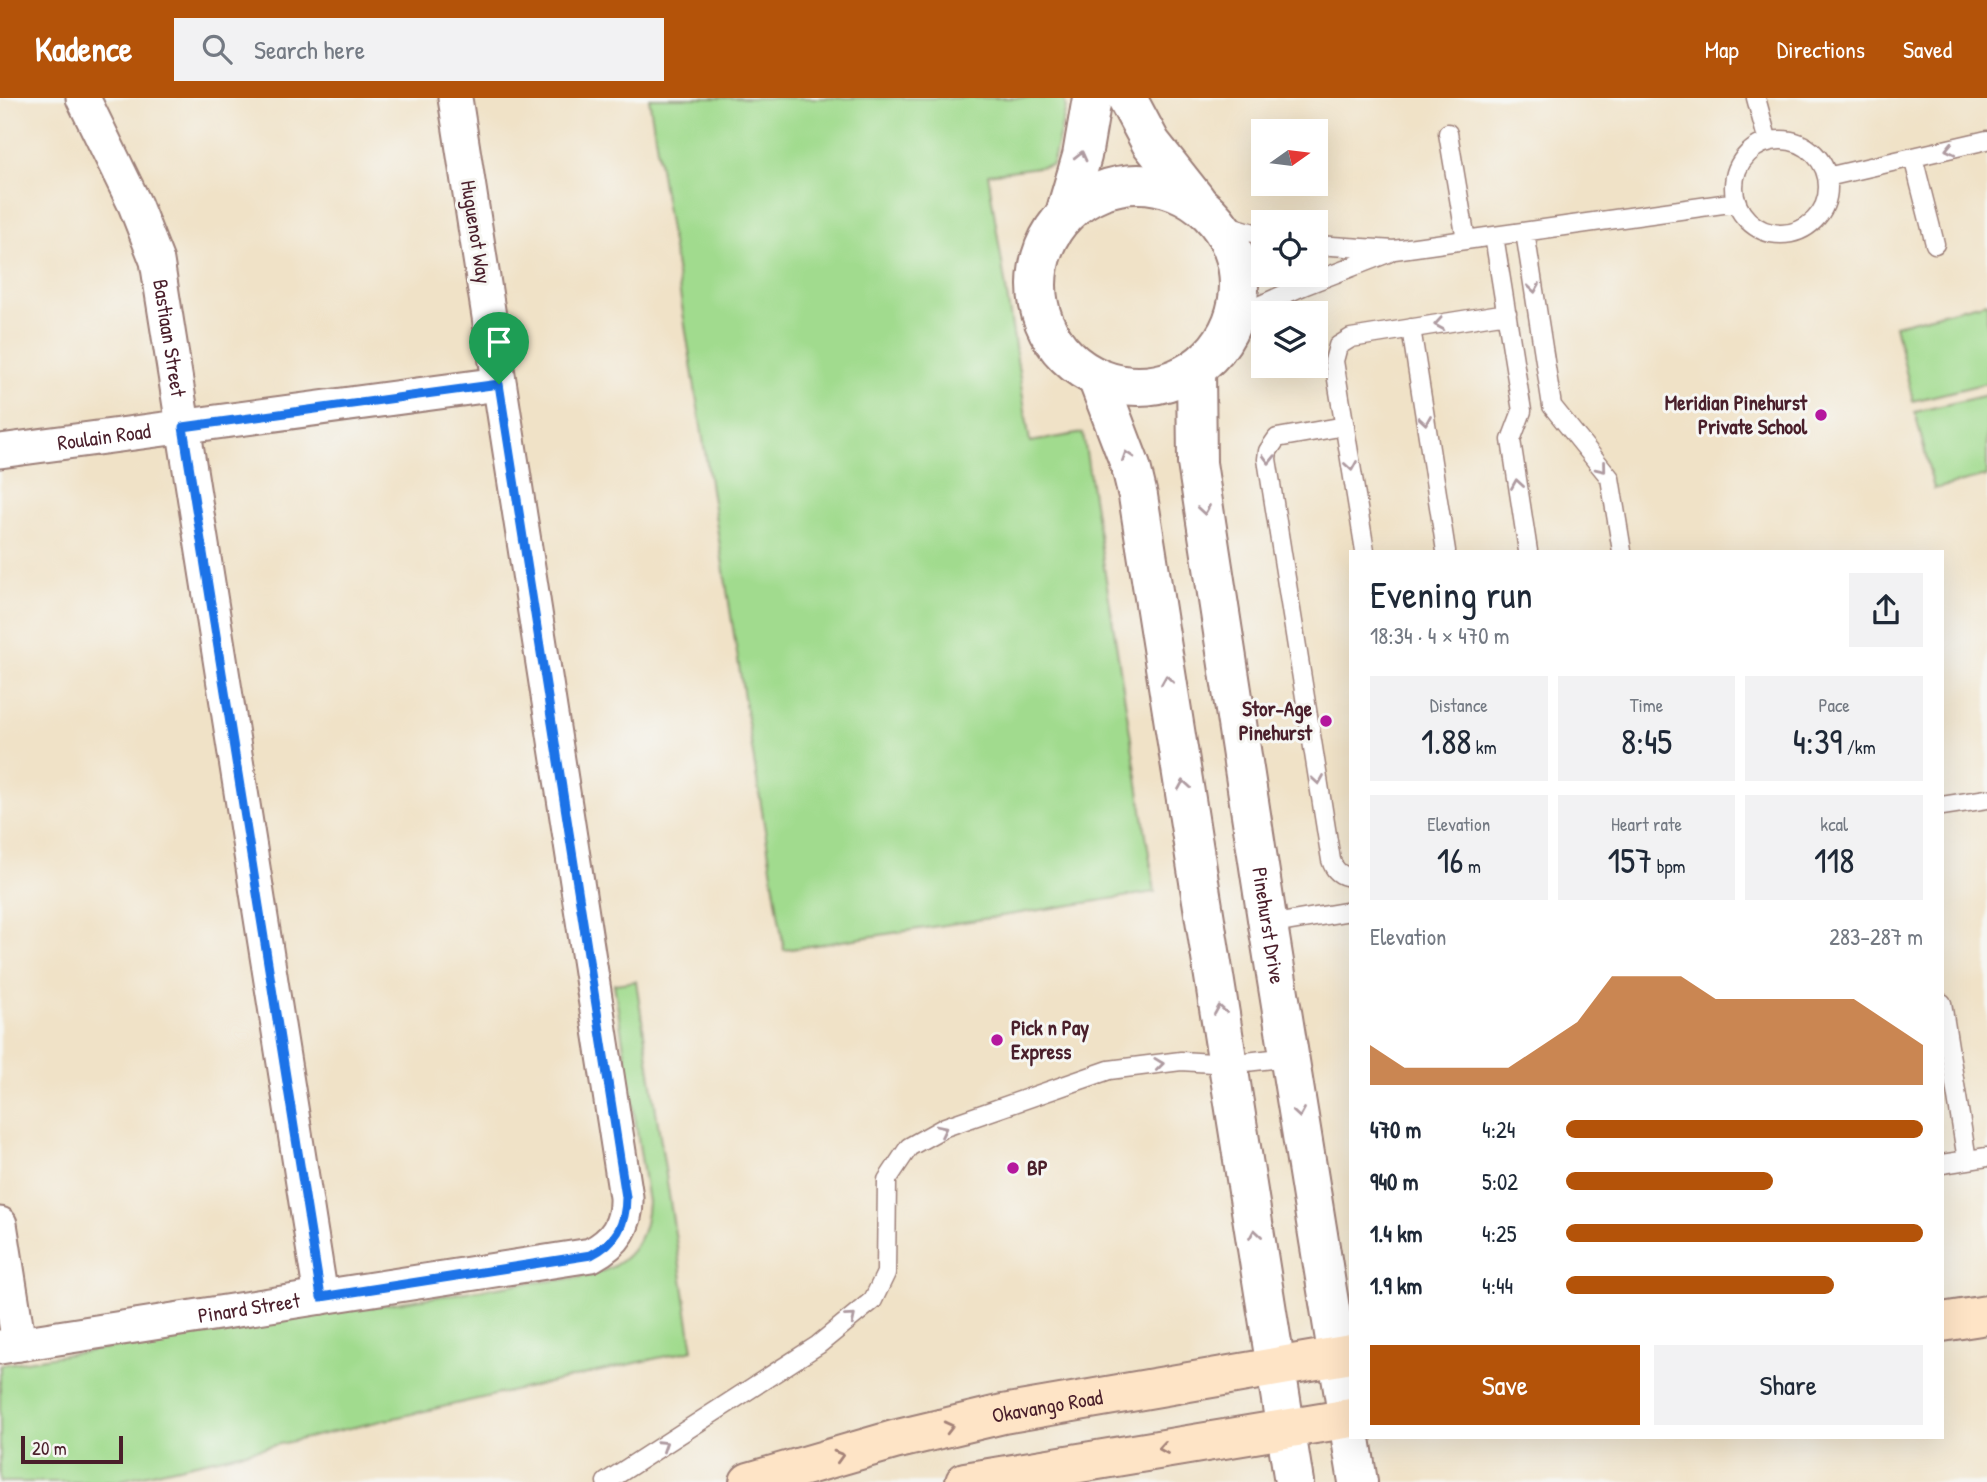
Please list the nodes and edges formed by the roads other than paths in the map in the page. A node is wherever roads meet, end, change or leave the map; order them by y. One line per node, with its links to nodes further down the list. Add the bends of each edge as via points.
1 (83, 98): 30 (street, Bastiaan Street, via 157,261)
2 (455, 98): 26 (street, Huguenot Way)
3 (1093, 98): 13 (street, one-way to 3)
4 (1127, 98): 12 (street, via 1151,142)
5 (1756, 98): 8 (lane)
6 (1448, 133): 17 (lane)
7 (1987, 140): 9 (lane, one-way to 9)
8 (1768, 142): 10 (lane, via 1780,140 1805,147); 11 (lane, via 1743,159 1734,187)
9 (1913, 157): 10 (lane); 18 (lane)
10 (1827, 177): 11 (lane, via 1820,215 1788,234 1775,234 1751,223)
11 (1737, 202): 15 (lane)
12 (1208, 212): 13 (street, via 1164,186 1128,183 1094,192); 14 (lane); 22 (street, via 1234,253 1240,285)
13 (1065, 214): 25 (street, via 1047,240 1037,271 1038,304 1049,335 1070,360)
14 (1251, 230)
15 (1525, 232): 16 (lane); 27 (lane, one-way to 27)
16 (1494, 236): 17 (lane); 21 (lane)
17 (1466, 240): 20 (lane)
18 (1935, 244)
19 (1328, 247): 20 (lane)
20 (1394, 250): 22 (lane)
21 (1507, 313): 23 (lane, one-way to 23); 28 (lane)
22 (1234, 317): 24 (street, via 1219,346)
23 (1411, 328): 29 (lane, via 1351,338 1338,346 1334,361); 33 (lane, one-way to 33)
24 (1196, 369): 25 (street, via 1165,383 1130,386); 40 (street, Pinehurst Drive, one-way to 40, via 1197,463)
25 (1097, 378): 43 (street, one-way to 25, via 1138,496)
26 (499, 384): 30 (street, Roulain Road); 47 (street, Huguenot Way)
27 (1552, 406): 28 (lane); 35 (lane, one-way to 35, via 1610,478)
28 (1522, 411): 34 (lane, one-way to 28, via 1511,440)
29 (1345, 426): 32 (lane, one-way to 32); 38 (lane, one-way to 38, via 1277,438 1267,458 1331,860 1339,873)
30 (183, 427): 31 (street, Roulain Road); 51 (street, Bastiaan Street)
31 (0, 451)
32 (1365, 550)
33 (1446, 550)
34 (1528, 550)
35 (1622, 550)
36 (1987, 799): 37 (lane)
37 (1944, 806)
38 (1349, 876)
39 (1349, 912): 40 (lane)
40 (1268, 925): 42 (street, Pinehurst Drive)
41 (1944, 1016): 45 (lane)
42 (1290, 1057): 43 (lane); 55 (street, Pinehurst Drive, one-way to 55)
43 (1228, 1064): 56 (street, one-way to 43); 60 (lane, one-way to 43, via 818,1345 873,1300 886,1273 887,1180 909,1147 945,1128 1110,1070 1181,1061)
44 (1987, 1157): 45 (lane)
45 (1967, 1160): 46 (lane)
46 (1944, 1164)
47 (626, 1197): 51 (street, Pinard Street, via 623,1225 616,1238 591,1255)
48 (0, 1224): 54 (street)
49 (1987, 1294): 50 (main road)
50 (1944, 1295)
51 (321, 1297): 54 (street, Pinard Street)
52 (1987, 1315): 53 (main road)
53 (1944, 1322)
54 (10, 1345)
55 (1344, 1355): 56 (main road, Okavango Road); 57 (street, Pinehurst Drive)
56 (1276, 1367): 58 (street); 61 (main road, Okavango Road, one-way to 56, via 1003,1414)
57 (1349, 1419): 58 (main road)
58 (1286, 1429): 62 (main road, one-way to 62); 63 (street)
59 (1352, 1439): 64 (street, Pinehurst Drive)
60 (606, 1482)
61 (750, 1482)
62 (965, 1482)
63 (1294, 1482)
64 (1358, 1482)

